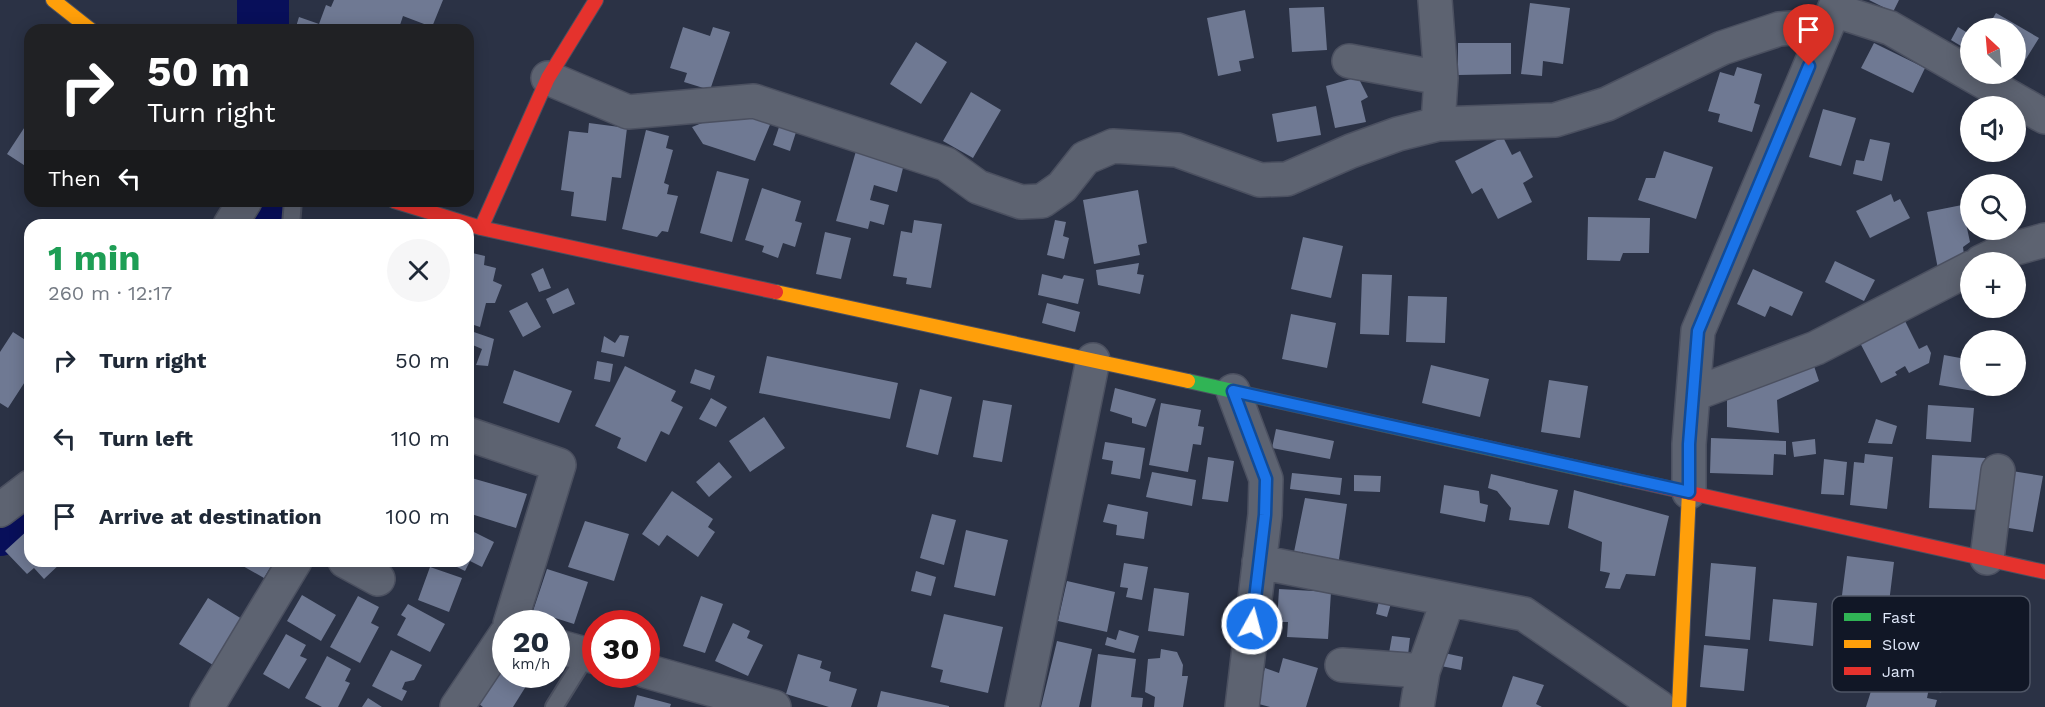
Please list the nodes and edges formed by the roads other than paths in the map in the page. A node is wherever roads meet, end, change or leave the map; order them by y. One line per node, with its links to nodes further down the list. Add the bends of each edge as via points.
1 (53, 0): 5 (street)
2 (596, 0): 7 (street)
3 (1434, 0): 8 (street)
4 (1833, 11): 9 (street, via 1890,28); 10 (street, via 1722,48 1607,104 1555,120); 20 (street, via 1698,331)
5 (83, 24)
6 (1349, 61): 8 (street)
7 (548, 78): 10 (street, via 628,112 754,101 946,164 978,187 1021,202 1042,201 1062,187 1085,158 1113,146 1177,150 1260,180 1287,179 1351,151); 11 (street)
8 (1441, 78): 10 (street)
9 (2045, 117)
10 (1438, 123)
11 (474, 201)
12 (411, 207): 13 (street)
13 (446, 219)
14 (474, 227): 18 (street)
15 (2045, 240): 16 (street)
16 (2002, 252)
17 (1960, 274): 20 (street, via 1816,348)
18 (1094, 360): 19 (street); 43 (street)
19 (1233, 391): 24 (street); 27 (street, via 1266,479)
20 (1694, 394): 24 (street)
21 (474, 436): 33 (street, via 559,465)
22 (1998, 471): 26 (street)
23 (24, 492): 25 (street)
24 (1689, 492): 26 (street); 47 (street)
25 (0, 510)
26 (1987, 558): 30 (street)
27 (1259, 562): 32 (street); 44 (street)
28 (291, 567): 39 (street)
29 (356, 567): 31 (street)
30 (2045, 572)
31 (378, 579)
32 (1448, 600): 37 (street); 46 (street, via 1524,614)
33 (514, 610)
34 (580, 652): 41 (lane)
35 (492, 655): 40 (street)
36 (1342, 665): 37 (street)
37 (1423, 671): 45 (street)
38 (660, 675): 42 (street)
39 (207, 707)
40 (457, 707)
41 (554, 707)
42 (774, 707)
43 (1022, 707)
44 (1242, 707)
45 (1417, 707)
46 (1659, 707)
47 (1679, 707)

